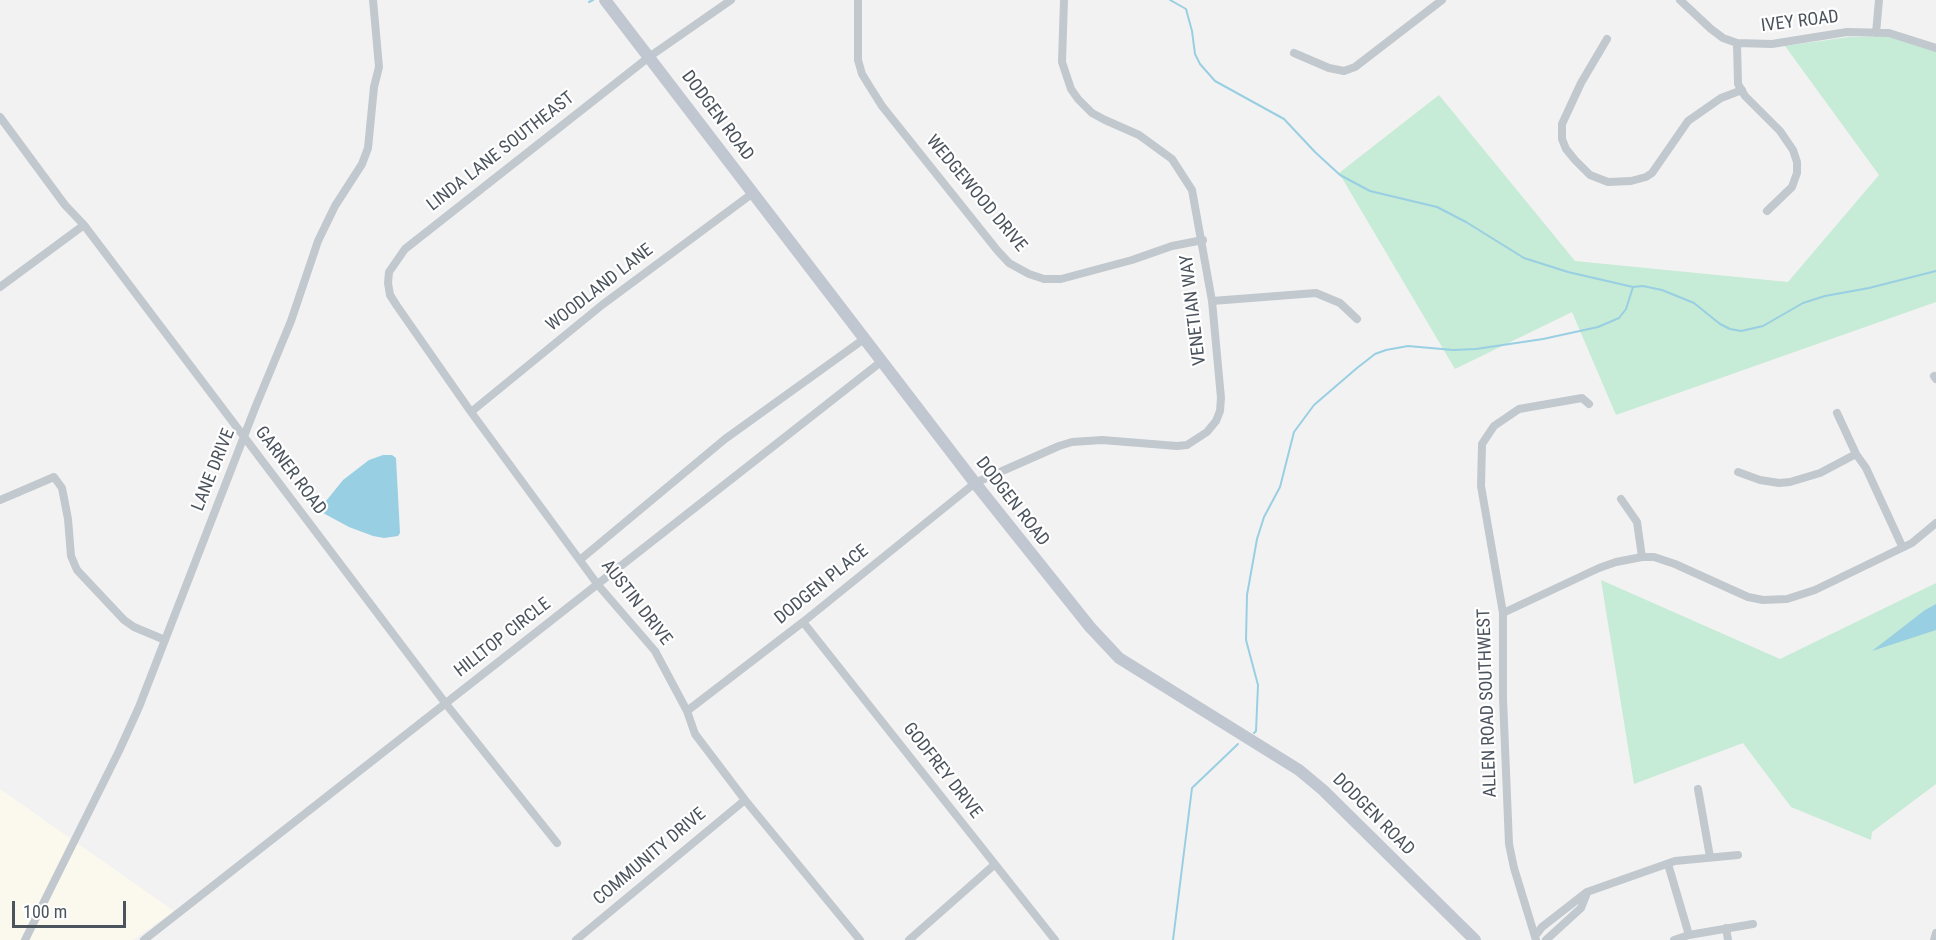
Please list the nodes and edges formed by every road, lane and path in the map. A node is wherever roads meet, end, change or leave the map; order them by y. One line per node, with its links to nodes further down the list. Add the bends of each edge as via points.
1 (373, 0): 30 (street, LANE DRIVE, via 379,67 368,148 318,241)
2 (605, 0): 14 (street, DODGEN ROAD)
3 (731, 0): 14 (street, LINDA LANE SOUTHEAST)
4 (858, 0): 20 (street, WEDGEWOOD DRIVE, via 858,60 862,74 882,106 1009,263 1044,279 1061,279)
5 (1064, 0): 20 (street, VENETIAN WAY, via 1062,62 1071,89 1092,113 1139,135 1172,159 1192,190)
6 (1442, 0): 13 (street, via 1355,67 1344,71)
7 (1680, 0): 11 (street, IVEY ROAD, via 1723,39)
8 (1879, 0): 9 (street)
9 (1876, 33): 11 (street, IVEY ROAD, via 1847,32 1772,44); 12 (street, IVEY ROAD, via 1899,35)
10 (1607, 39): 15 (street, via 1562,124 1566,149 1590,175 1608,182 1631,181 1652,172 1688,121 1720,98)
11 (1737, 43): 15 (street, via 1738,84)
12 (1936, 48)
13 (1294, 53)
14 (649, 57): 17 (street, DODGEN ROAD); 21 (street, LINDA LANE SOUTHEAST, via 405,249 389,272)
15 (1742, 90): 18 (street, via 1780,131 1797,162 1792,188)
16 (0, 117): 19 (street, GARNER ROAD)
17 (753, 193): 25 (street, DODGEN ROAD); 28 (street, WOODLAND LANE, via 602,305)
18 (1767, 211)
19 (84, 225): 22 (street); 30 (street, GARNER ROAD)
20 (1203, 240): 23 (street, VENETIAN WAY)
21 (388, 284): 28 (street, AUSTIN DRIVE, via 397,306)
22 (0, 287)
23 (1212, 301): 24 (street, via 1316,292 1340,303); 33 (street, VENETIAN WAY, via 1221,398 1216,421 1207,432 1187,445 1178,446 1102,440 1072,442)
24 (1357, 320)
25 (864, 339): 26 (street, DODGEN ROAD); 39 (street, via 724,439)
26 (882, 361): 33 (street, DODGEN ROAD); 40 (street, HILLTOP CIRCLE)
27 (1589, 404): 41 (street, ALLEN ROAD SOUTHWEST, via 1582,398 1519,409 1494,426 1482,444 1481,486)
28 (471, 412): 39 (street, AUSTIN DRIVE)
29 (1837, 413): 31 (street)
30 (245, 438): 43 (street, LANE DRIVE); 44 (street, GARNER ROAD)
31 (1856, 454): 32 (street, via 1790,483 1760,480); 37 (street)
32 (1738, 472)
33 (975, 483): 42 (street, DODGEN PLACE); 66 (street, DODGEN ROAD, via 1055,586 1119,658 1299,770)
34 (1622, 499): 38 (street, via 1637,522)
35 (0, 500): 43 (street, via 54,477 62,488 77,570 124,620)
36 (1936, 523): 37 (street, via 1912,543)
37 (1902, 546): 38 (street, via 1815,590 1773,600 1748,597 1675,564)
38 (1642, 557): 41 (street, via 1599,568)
39 (581, 560): 40 (street, AUSTIN DRIVE)
40 (598, 585): 44 (street, HILLTOP CIRCLE); 45 (street, AUSTIN DRIVE, via 655,651)
41 (1503, 613): 58 (street, ALLEN ROAD SOUTHWEST, via 1509,844)
42 (803, 622): 45 (street, DODGEN PLACE); 52 (street, GODFREY DRIVE)
43 (165, 640): 60 (street, LANE DRIVE, via 119,751)
44 (446, 704): 48 (street, GARNER ROAD); 61 (street, HILLTOP CIRCLE)
45 (687, 711): 47 (street, AUSTIN DRIVE, via 695,734)
46 (1698, 789): 50 (street)
47 (745, 800): 62 (street, COMMUNITY DRIVE); 63 (street, AUSTIN DRIVE)
48 (557, 843)
49 (1738, 855): 50 (street)
50 (1710, 857): 51 (street)
51 (1668, 864): 53 (street, via 1587,892 1581,908); 57 (street)
52 (994, 865): 64 (street); 65 (street, GODFREY DRIVE)
53 (1564, 916): 58 (street, via 1542,927); 59 (street)
54 (1753, 924): 55 (street)
55 (1726, 928): 57 (street); 68 (street)
56 (1936, 933): 69 (street)
57 (1689, 935): 67 (street)
58 (1535, 938): 59 (street)
59 (1546, 939)
60 (25, 940)
61 (144, 940)
62 (576, 940)
63 (860, 940)
64 (909, 940)
65 (1055, 940)
66 (1475, 940)
67 (1674, 940)
68 (1728, 940)
69 (1934, 940)

